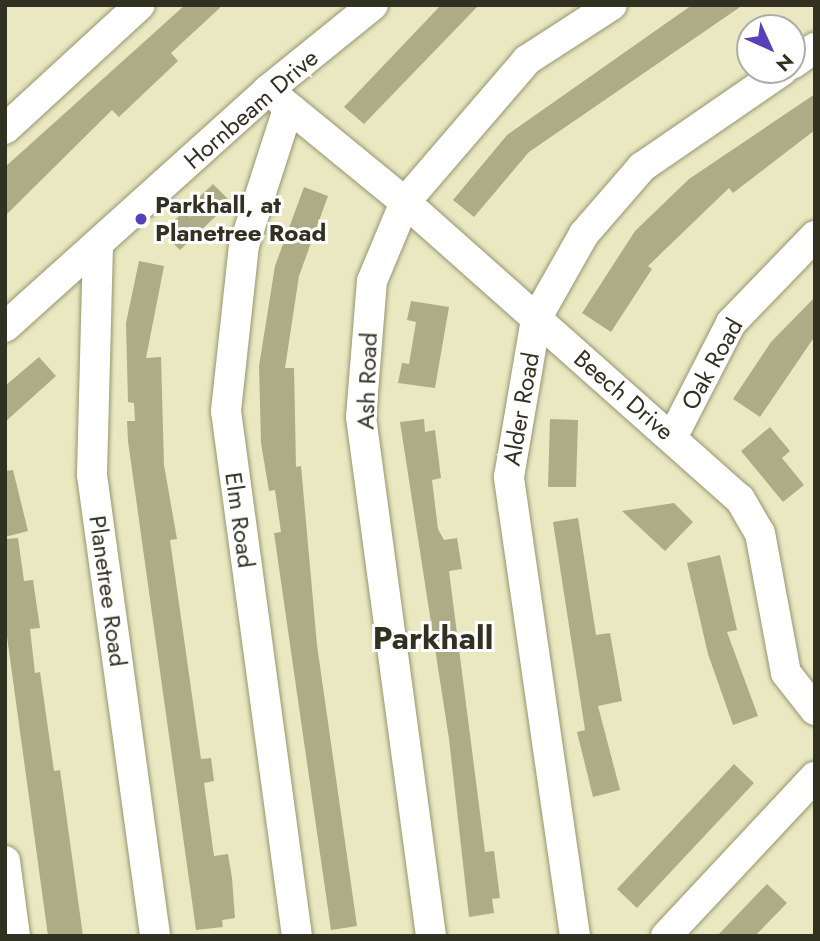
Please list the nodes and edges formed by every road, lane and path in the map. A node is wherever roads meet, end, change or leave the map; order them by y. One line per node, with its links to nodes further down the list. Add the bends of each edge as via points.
1 (140, 5): 6 (street)
2 (373, 5): 5 (street, Hornbeam Drive)
3 (612, 5): 7 (street, Ash Road, via 527,60)
4 (763, 84): 10 (street, Alder Road, via 642,167 584,233)
5 (278, 100): 7 (street, Beech Drive); 9 (street, Hornbeam Drive); 18 (street, Elm Road, via 244,246 226,411)
6 (5, 129)
7 (405, 202): 10 (street, Beech Drive); 19 (street, Ash Road, via 372,281 361,417)
8 (815, 236): 12 (street, Oak Road, via 731,323)
9 (98, 245): 11 (street, Hornbeam Drive); 17 (street, Planetree Road, via 92,475)
10 (536, 319): 12 (street, Beech Drive); 20 (street, Alder Road, via 509,477)
11 (5, 327)
12 (673, 436): 13 (street, Beech Drive, via 740,499 760,533 786,673)
13 (815, 710)
14 (815, 777): 21 (street)
15 (5, 861): 16 (street)
16 (15, 936)
17 (155, 936)
18 (297, 936)
19 (431, 936)
20 (575, 936)
21 (666, 936)

